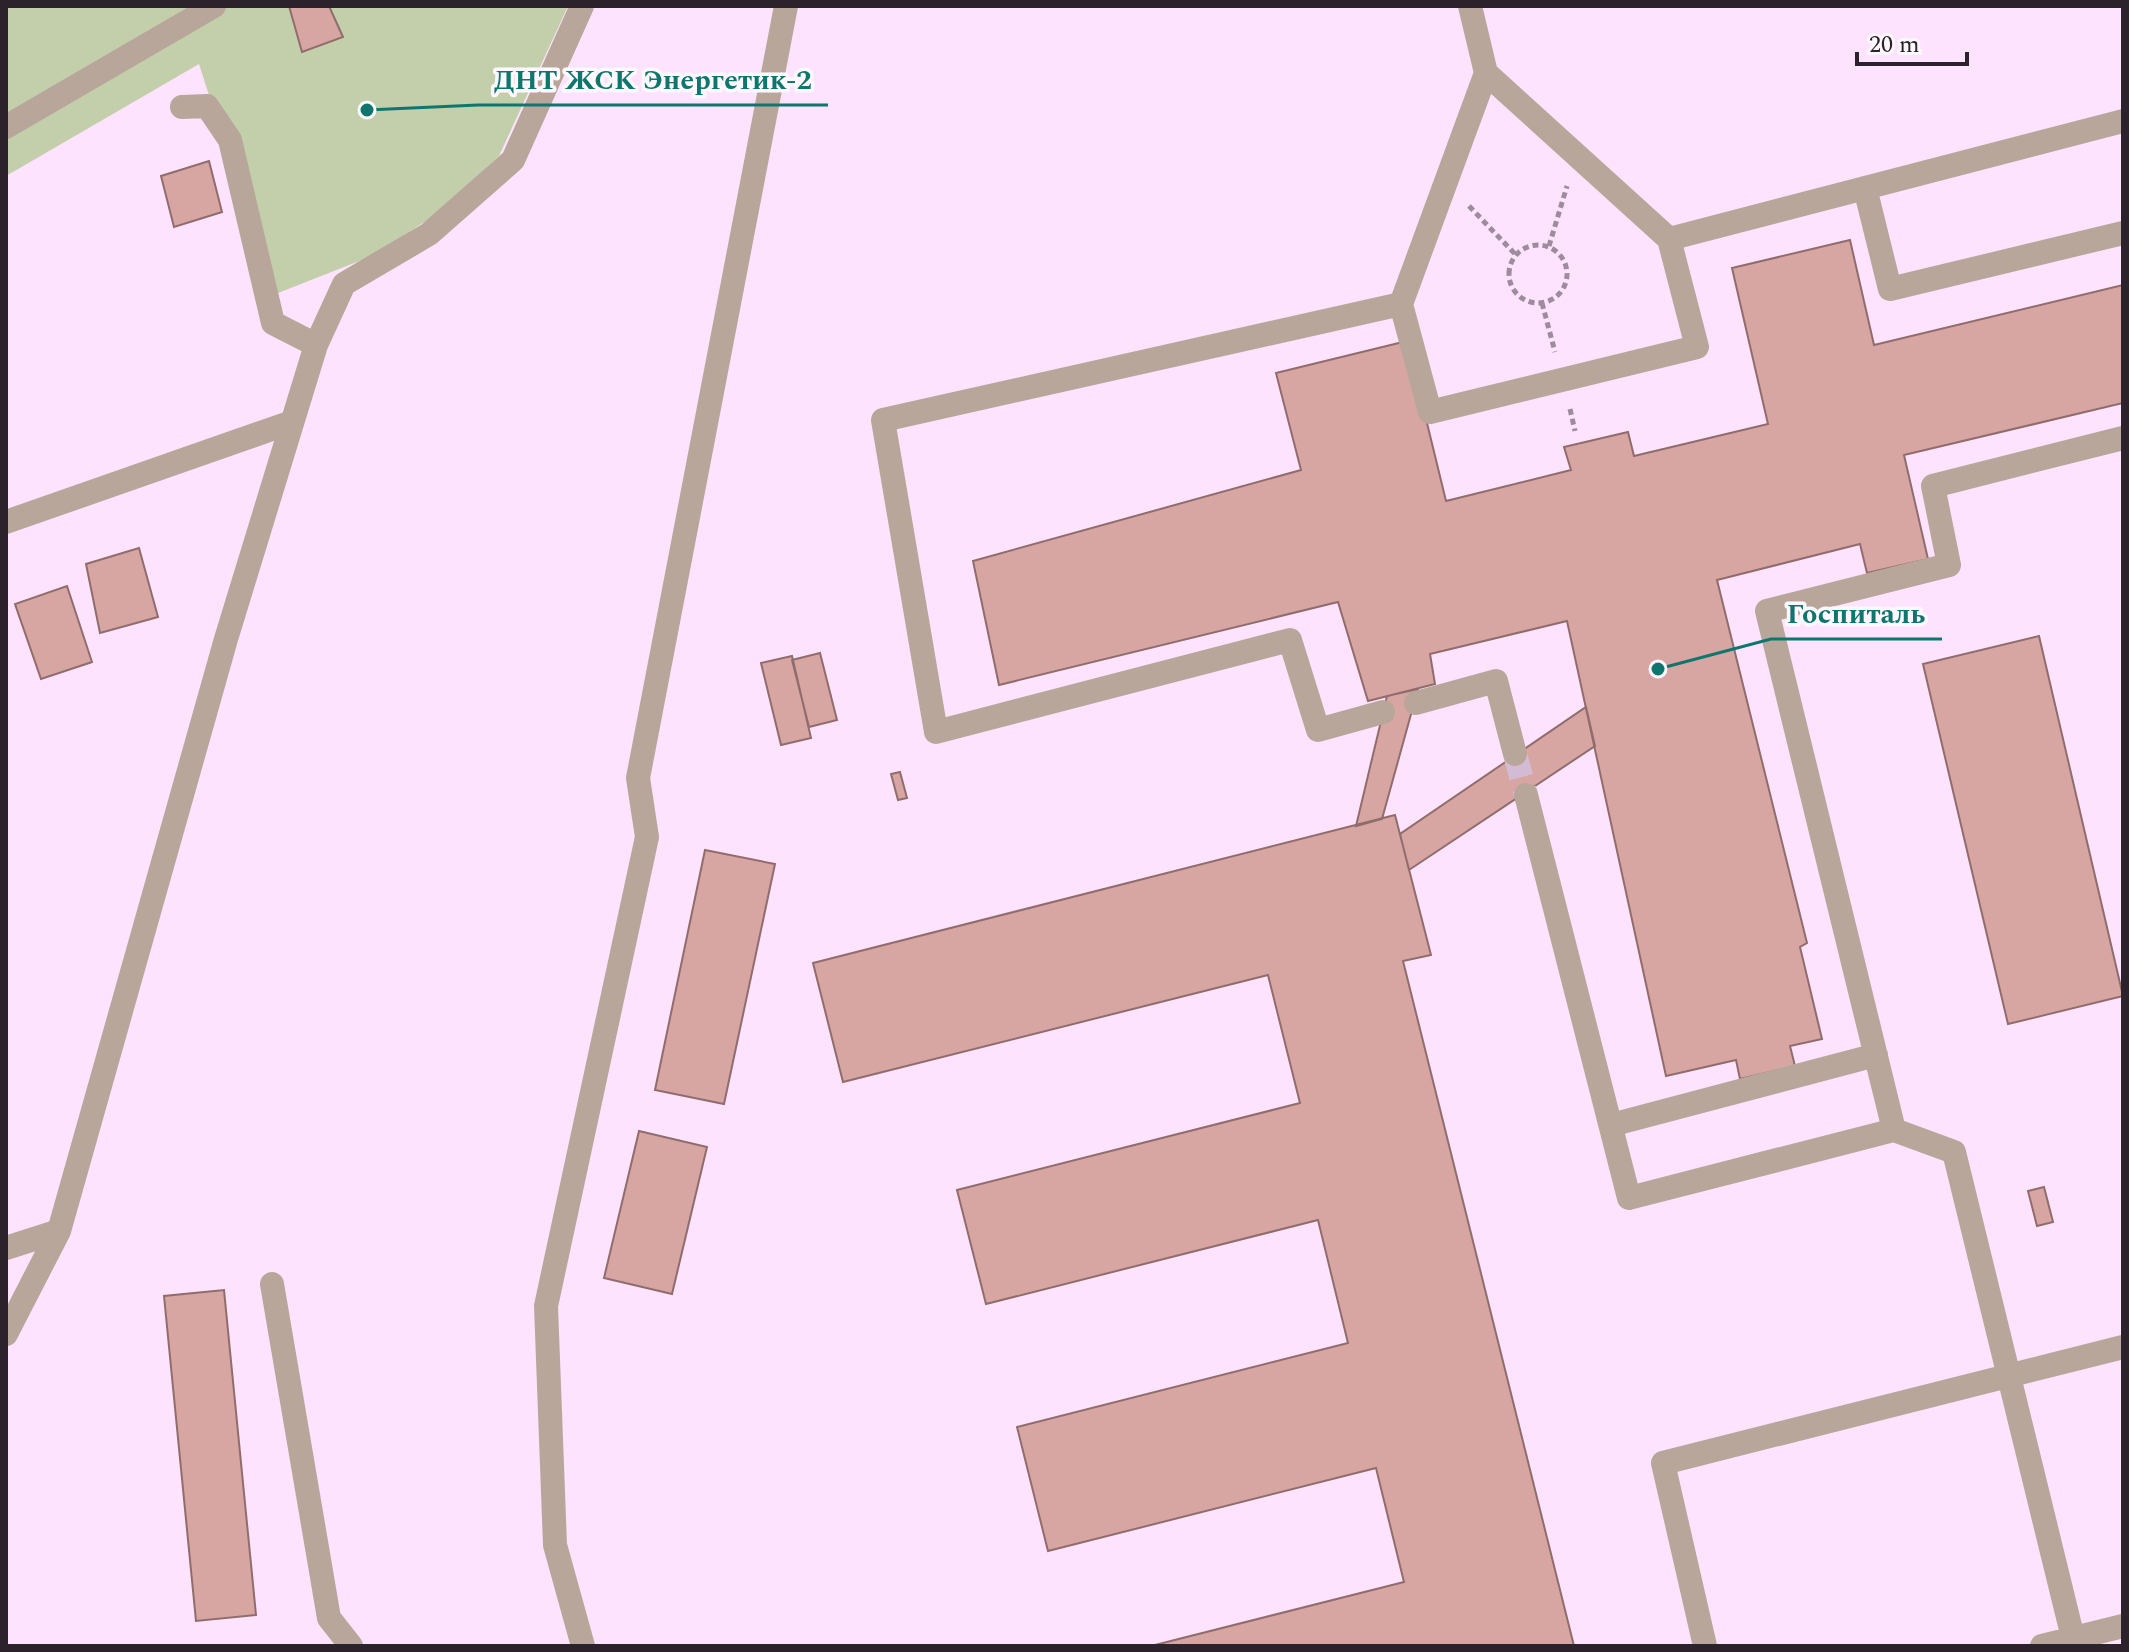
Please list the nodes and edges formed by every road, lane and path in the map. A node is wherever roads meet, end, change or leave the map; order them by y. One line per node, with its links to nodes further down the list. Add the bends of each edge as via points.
1 (214, 6): 8 (street)
2 (582, 6): 17 (street, via 513,160 429,234 344,284)
3 (786, 6): 35 (street, via 638,778 647,837 546,1306 555,1545)
4 (1470, 6): 5 (street)
5 (1486, 73): 9 (street); 10 (street)
6 (182, 107): 17 (street, via 207,106 230,140 273,323)
7 (2123, 121): 11 (street)
8 (6, 127)
9 (1576, 154): 13 (street); 14 (path)
10 (1446, 183): 15 (path); 16 (street)
11 (1865, 188): 12 (street, via 1890,289); 13 (street)
12 (2123, 233)
13 (1669, 239): 16 (street, via 1697,347 1430,412)
14 (1549, 246): 15 (path, via 1531,245); 15 (path, via 1563,258 1568,276 1560,294 1542,303 1515,292 1509,273)
15 (1516, 255)
16 (1401, 304): 22 (street, via 883,420 936,732 1290,640 1318,730)
17 (316, 345): 18 (street)
18 (289, 423): 20 (street); 28 (street)
19 (2123, 438): 25 (street, via 1933,486 1949,565 1767,611)
20 (6, 522)
21 (1416, 703): 23 (street, via 1496,681)
22 (1383, 712)
23 (1515, 754)
24 (1526, 795): 26 (street)
25 (1876, 1055): 26 (street); 27 (street)
26 (1611, 1125): 27 (street, via 1629,1198)
27 (1894, 1130): 38 (street, via 1954,1152)
28 (59, 1231): 29 (street); 31 (street)
29 (6, 1248)
30 (272, 1284): 34 (street, via 329,1618)
31 (6, 1334)
32 (2123, 1347): 36 (street, via 1663,1463)
33 (2123, 1626): 37 (street)
34 (351, 1646)
35 (583, 1646)
36 (1705, 1646)
37 (2042, 1646)
38 (2075, 1646)

